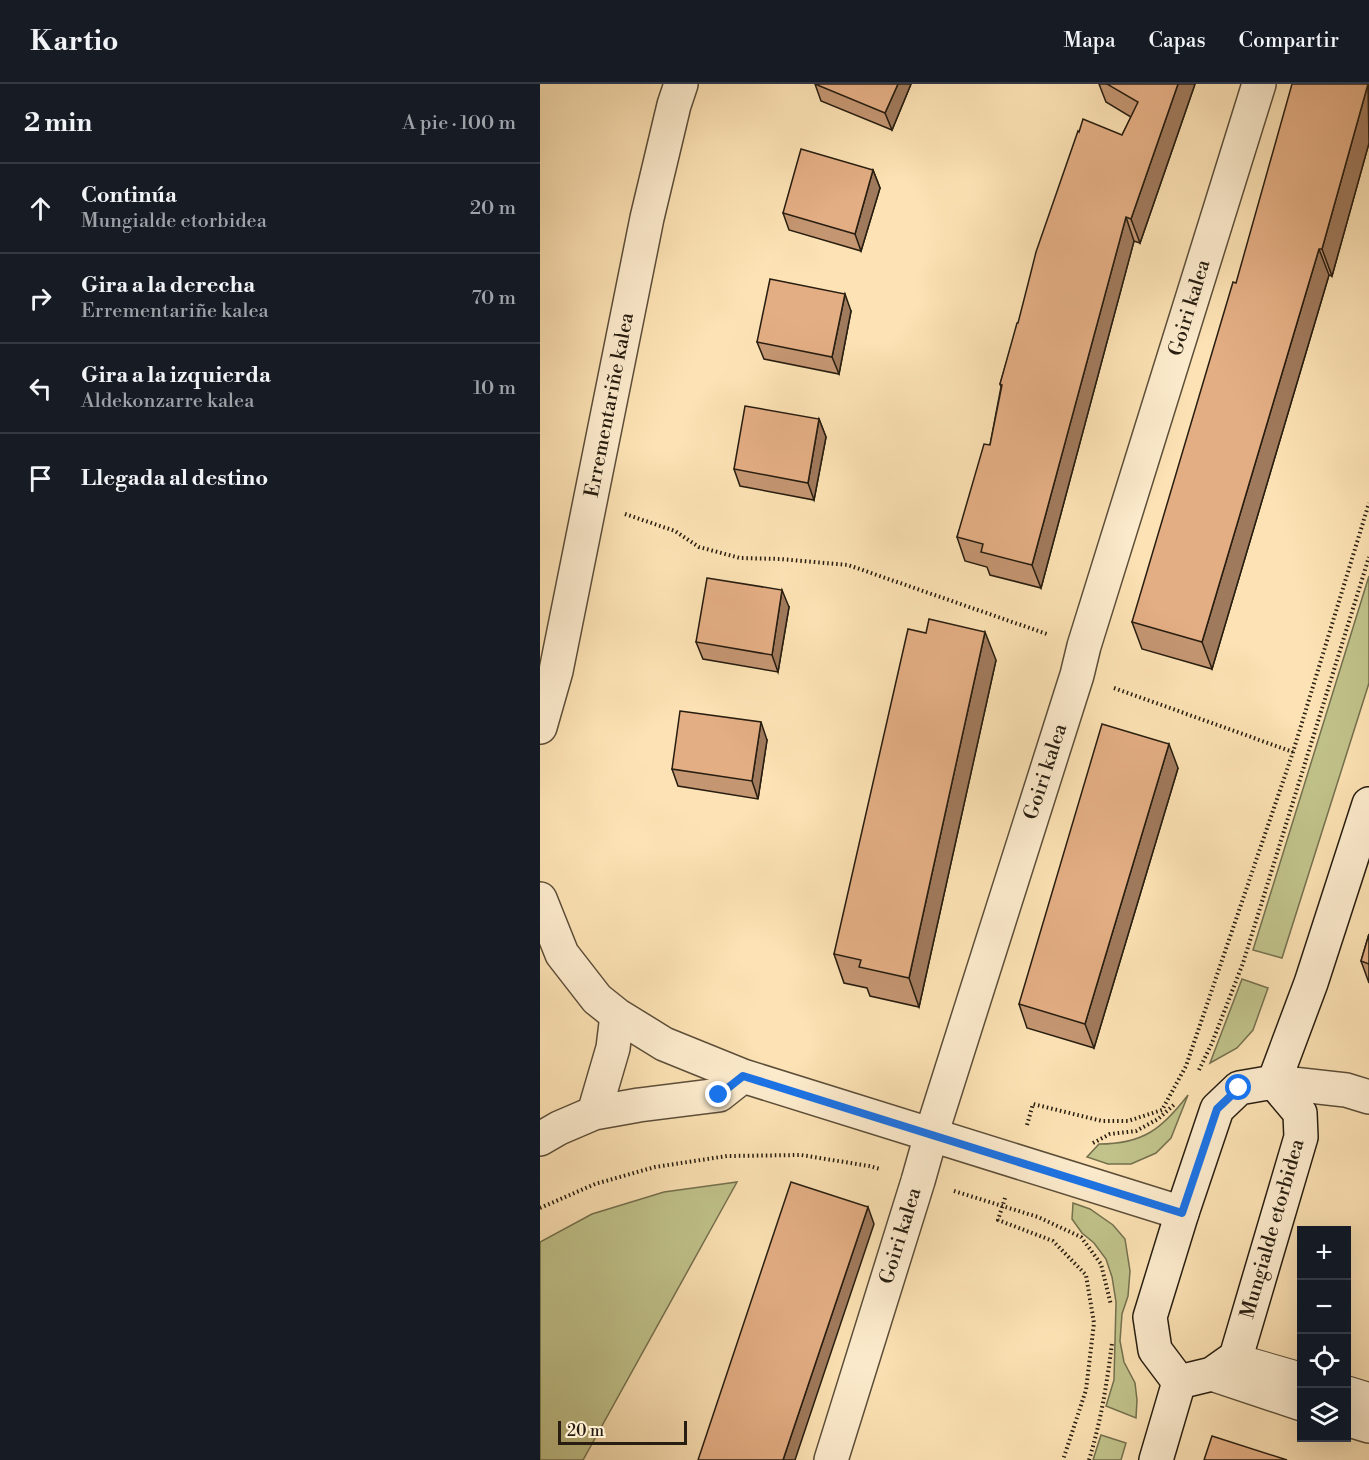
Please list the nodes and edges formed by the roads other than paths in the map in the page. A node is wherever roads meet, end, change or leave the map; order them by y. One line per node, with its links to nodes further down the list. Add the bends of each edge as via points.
1 (681, 84): 3 (street, Errementariñe kalea, via 647,218 556,670)
2 (1259, 84): 11 (street, Goiri kalea)
3 (540, 727)
4 (1369, 804): 8 (street)
5 (540, 899): 6 (street, via 562,954 597,999)
6 (617, 1015): 7 (street, via 664,1044); 10 (street, via 613,1048)
7 (743, 1076): 10 (street, via 719,1095); 11 (street)
8 (1274, 1082): 9 (street, via 1346,1090); 13 (street, via 1239,1088 1217,1109); 14 (street, Mungialde etorbidea, via 1300,1113 1301,1137)
9 (1369, 1097)
10 (594, 1113): 12 (street)
11 (931, 1135): 13 (street); 22 (street, Goiri kalea)
12 (540, 1139)
13 (1182, 1213): 16 (street, via 1150,1317 1155,1350)
14 (1224, 1366): 15 (lane); 16 (street); 19 (street)
15 (1297, 1375)
16 (1179, 1382): 23 (street)
17 (1351, 1390): 18 (lane)
18 (1369, 1396)
19 (1297, 1402)
20 (1351, 1420): 21 (street)
21 (1369, 1426)
22 (831, 1460)
23 (1156, 1460)

